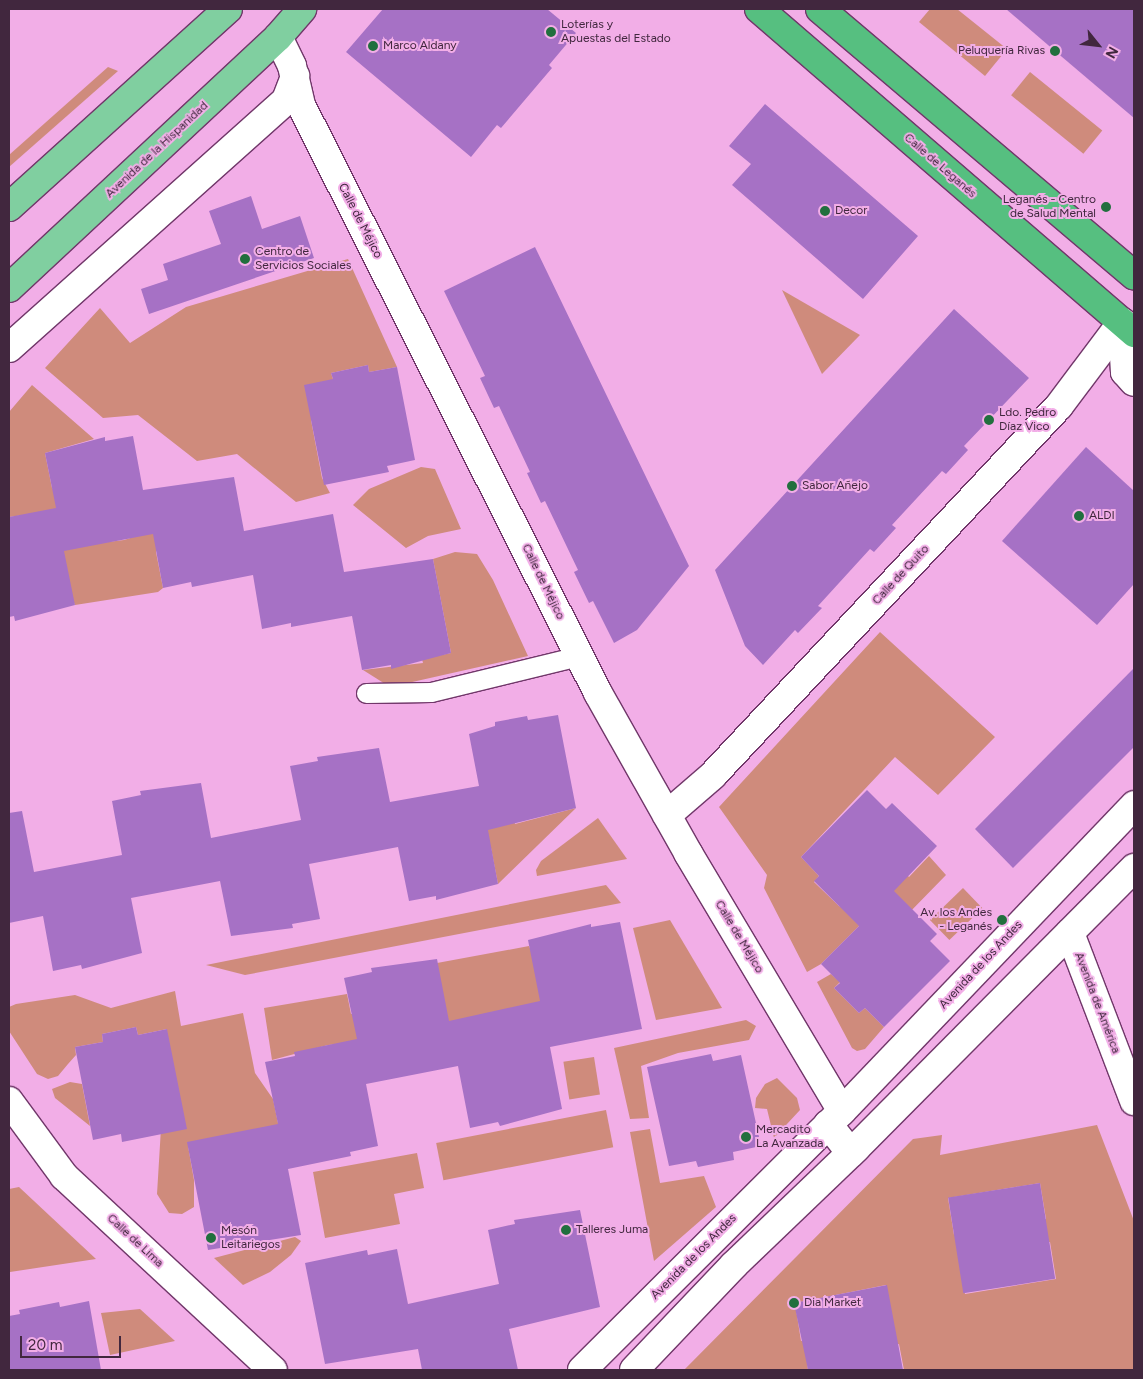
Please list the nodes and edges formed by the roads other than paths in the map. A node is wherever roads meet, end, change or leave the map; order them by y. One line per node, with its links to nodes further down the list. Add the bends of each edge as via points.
1 (228, 9): 7 (main road)
2 (302, 9): 5 (main road, Avenida de la Hispanidad)
3 (759, 9): 10 (highway, Calle de Leganés)
4 (820, 9): 8 (highway)
5 (278, 37): 6 (street, Calle de Méjico); 9 (main road, Avenida de la Hispanidad)
6 (296, 76): 11 (street, via 286,100); 13 (street, Calle de Méjico, via 301,105)
7 (9, 207)
8 (1134, 275)
9 (9, 288)
10 (1128, 328): 12 (street, via 1125,372); 16 (street, Calle de Quito, via 1059,406 712,776)
11 (9, 348)
12 (1134, 382)
13 (580, 656): 14 (lane, via 431,692); 16 (street, Calle de Méjico)
14 (366, 692)
15 (1134, 805): 21 (street, Avenida de los Andes)
16 (667, 815): 21 (street, Calle de Méjico)
17 (1134, 868): 18 (street)
18 (1070, 933): 19 (street, Avenida de América); 22 (street)
19 (1133, 1095)
20 (9, 1101): 23 (street, Calle de Lima, via 64,1176)
21 (835, 1118): 22 (street); 24 (street, Avenida de los Andes)
22 (851, 1153): 25 (street, via 734,1265)
23 (273, 1370)
24 (582, 1370)
25 (634, 1370)

